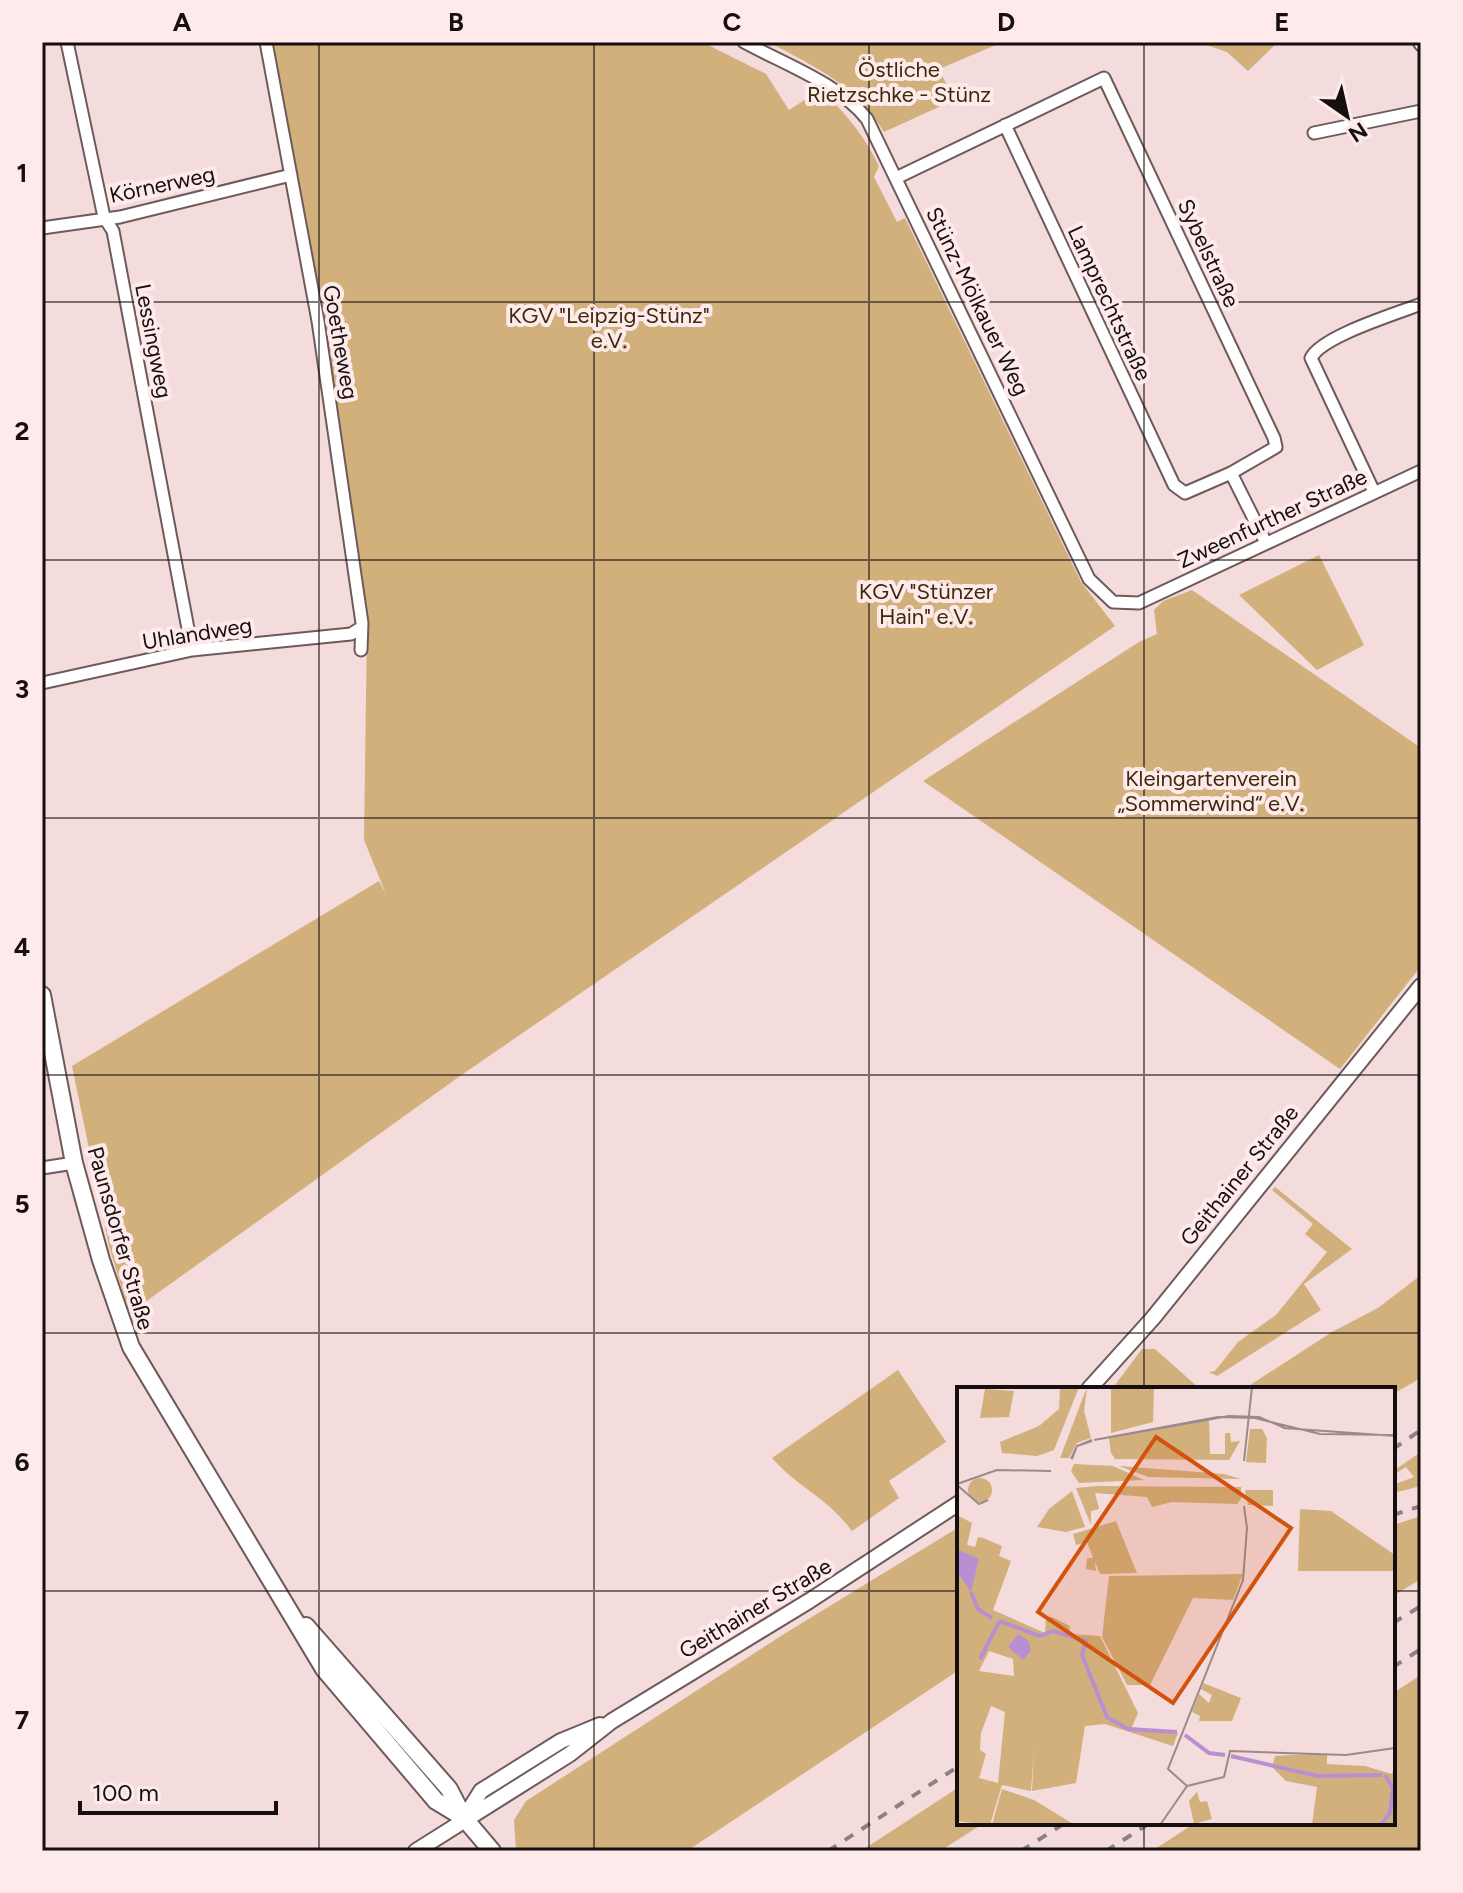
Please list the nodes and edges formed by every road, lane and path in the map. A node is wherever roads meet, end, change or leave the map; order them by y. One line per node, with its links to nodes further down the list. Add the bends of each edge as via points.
1 (67, 42): 9 (street, Lessingweg)
2 (266, 42): 7 (street, Goetheweg)
3 (744, 42): 8 (street, Stünz-Mölkauer Weg, via 858,107)
4 (1421, 111): 6 (street)
5 (1005, 125): 8 (street); 13 (street, Lamprechtstraße, via 1174,485 1185,493); 13 (street, Sybelstraße, via 1104,78 1276,447)
6 (1314, 133)
7 (291, 175): 9 (street, Körnerweg); 17 (street, Goetheweg, via 335,427)
8 (896, 178): 16 (street, Stünz-Mölkauer Weg, via 1089,579 1113,602)
9 (104, 217): 10 (street, Körnerweg); 18 (street, Lessingweg, via 113,231)
10 (42, 228)
11 (1421, 304): 14 (street, via 1335,339 1311,358)
12 (1421, 471): 14 (street, Zweenfurther Straße)
13 (1231, 473): 15 (street)
14 (1374, 492): 15 (street, Zweenfurther Straße)
15 (1265, 541): 16 (street, Zweenfurther Straße)
16 (1139, 603)
17 (359, 629): 18 (street, Uhlandweg); 19 (street, Goetheweg)
18 (192, 650): 20 (street, Uhlandweg)
19 (361, 650)
20 (42, 683)
21 (1421, 986): 25 (street, Geithainer Straße, via 1153,1318)
22 (42, 995): 23 (main road, Paunsdorfer Straße)
23 (74, 1163): 24 (street); 27 (main road, Paunsdorfer Straße, via 131,1347 281,1598 449,1789)
24 (42, 1168)
25 (1091, 1387)
26 (957, 1504): 27 (street, Geithainer Straße, via 612,1721 561,1741 481,1791)
27 (464, 1818): 28 (street, Geithainer Straße); 29 (main road, Paunsdorfer Straße)
28 (416, 1851)
29 (492, 1851)

